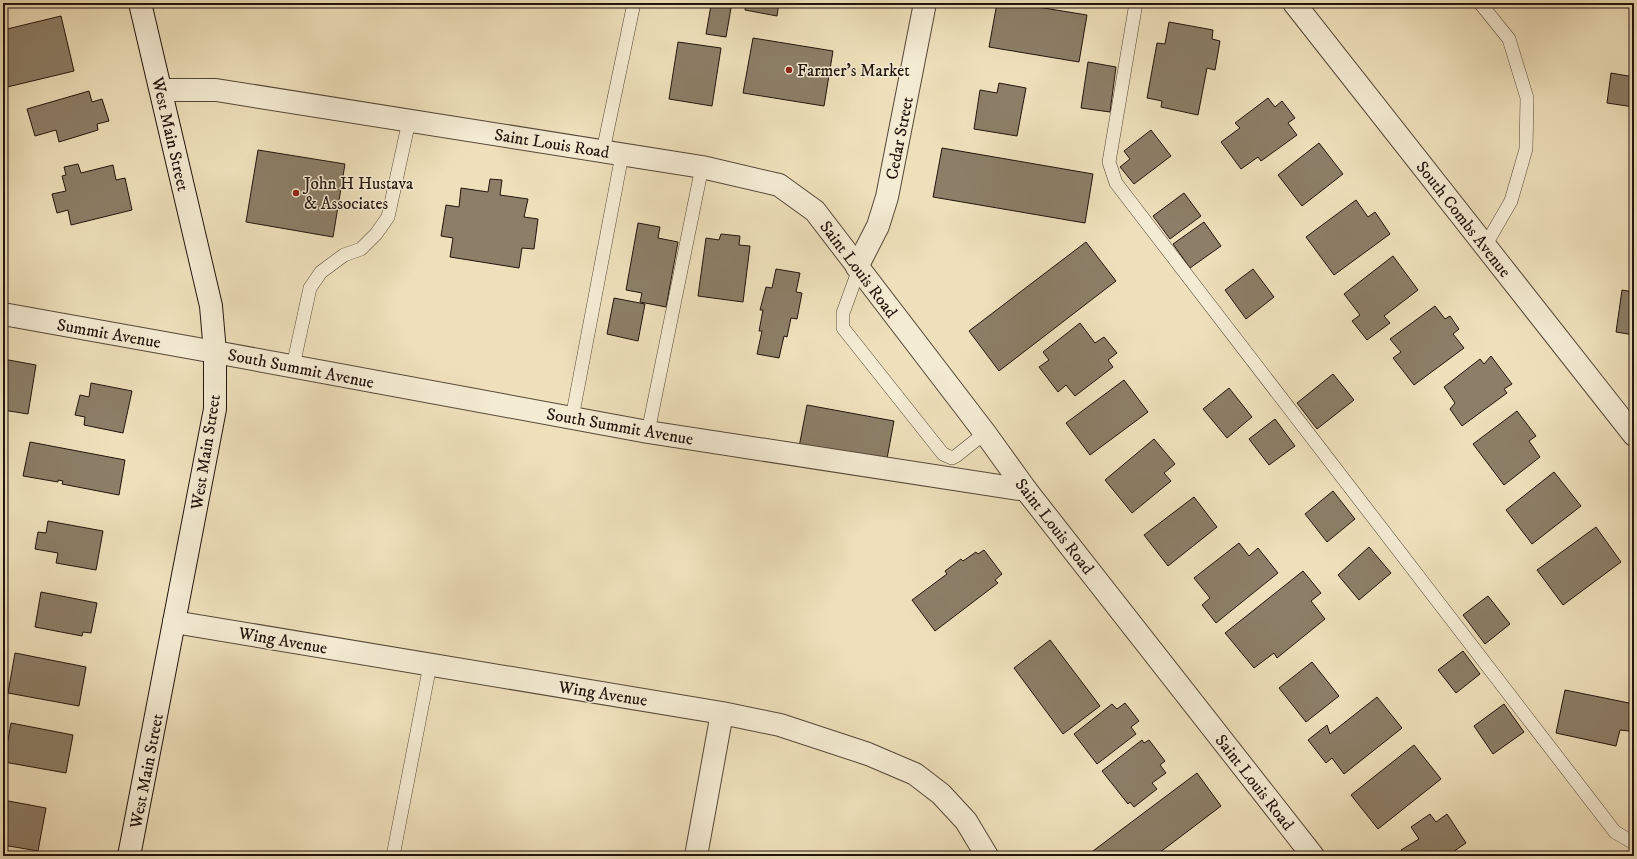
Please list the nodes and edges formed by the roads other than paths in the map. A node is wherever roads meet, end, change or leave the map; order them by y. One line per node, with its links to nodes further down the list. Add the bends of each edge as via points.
1 (140, 3): 7 (street, West Main Street)
2 (634, 3): 9 (lane)
3 (925, 3): 12 (street, Cedar Street, via 887,198 878,226)
4 (1136, 3): 24 (lane, via 1109,162 1116,182 1615,832)
5 (1294, 3): 11 (street, South Combs Avenue)
6 (1480, 3): 11 (lane, via 1509,39 1527,98 1526,149 1511,201)
7 (161, 90): 8 (street, Saint Louis Road, via 216,90); 14 (street, West Main Street, via 211,306)
8 (409, 121): 9 (street, Saint Louis Road); 15 (lane, via 388,217 361,249 344,255 321,272 310,288)
9 (613, 153): 10 (street, Saint Louis Road); 16 (lane)
10 (702, 167): 12 (street, Saint Louis Road, via 779,185 814,211); 17 (lane)
11 (1485, 246): 19 (street, South Combs Avenue)
12 (858, 268): 18 (street, Saint Louis Road); 18 (lane, via 843,312 843,328 943,454 952,458)
13 (3, 314): 14 (street, Summit Avenue)
14 (215, 352): 15 (street, South Summit Avenue); 21 (street, West Main Street, via 215,409)
15 (293, 366): 16 (street, South Summit Avenue)
16 (572, 418): 17 (street, South Summit Avenue)
17 (648, 432): 20 (street, South Summit Avenue)
18 (985, 433): 20 (street, Saint Louis Road)
19 (1634, 435)
20 (1026, 490): 29 (street, Saint Louis Road)
21 (174, 622): 22 (street, Wing Avenue); 25 (street, West Main Street)
22 (430, 665): 23 (street, Wing Avenue); 26 (lane)
23 (722, 713): 27 (street); 28 (street, Wing Avenue, via 780,725 868,754 915,774 942,794 966,821)
24 (1634, 843)
25 (129, 856)
26 (394, 856)
27 (696, 856)
28 (987, 856)
29 (1313, 856)

